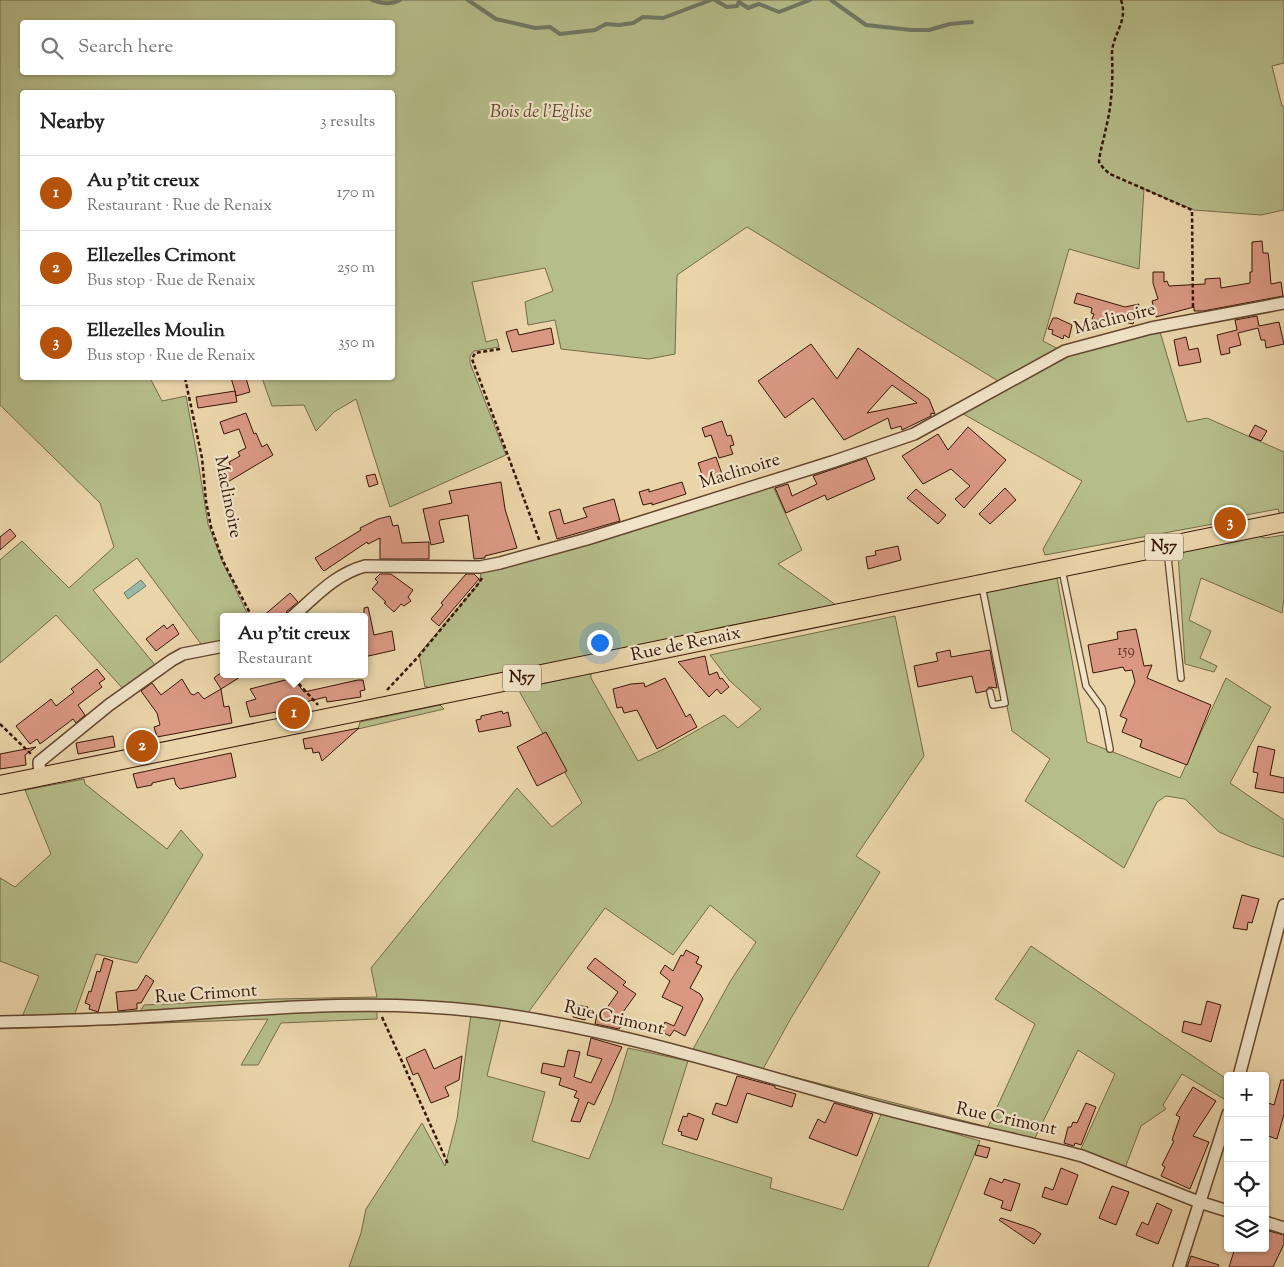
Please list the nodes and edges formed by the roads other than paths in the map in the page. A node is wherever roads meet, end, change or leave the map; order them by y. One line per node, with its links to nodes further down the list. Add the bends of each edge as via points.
1 (1284, 304): 6 (street, Maclinoire, via 1151,328 1065,351 914,434 500,563 480,567 357,568 331,582)
2 (1284, 522): 3 (main road, Rue de Renaix / N57)
3 (1167, 546): 4 (main road, Rue de Renaix / N57); 8 (lane)
4 (1062, 567): 5 (main road, Rue de Renaix / N57); 10 (lane, via 1086,686 1102,708)
5 (982, 584): 9 (lane, via 1005,703 993,705); 11 (main road, Rue de Renaix / N57, via 328,718)
6 (296, 613)
7 (220, 647): 11 (street, via 183,654 172,660 109,705)
8 (1181, 678)
9 (990, 692)
10 (1110, 749)
11 (39, 769): 12 (main road, Rue de Renaix / N57)
12 (0, 786)
13 (1284, 905): 15 (street)
14 (0, 1022): 17 (street, Rue Crimont, via 378,1005 434,1007 554,1022 695,1056 926,1120 1072,1154)
15 (1239, 1072)
16 (1227, 1117): 17 (street)
17 (1199, 1202): 18 (street, Rue Crimont); 21 (street)
18 (1224, 1210)
19 (1269, 1223): 20 (street)
20 (1284, 1228)
21 (1179, 1267)

